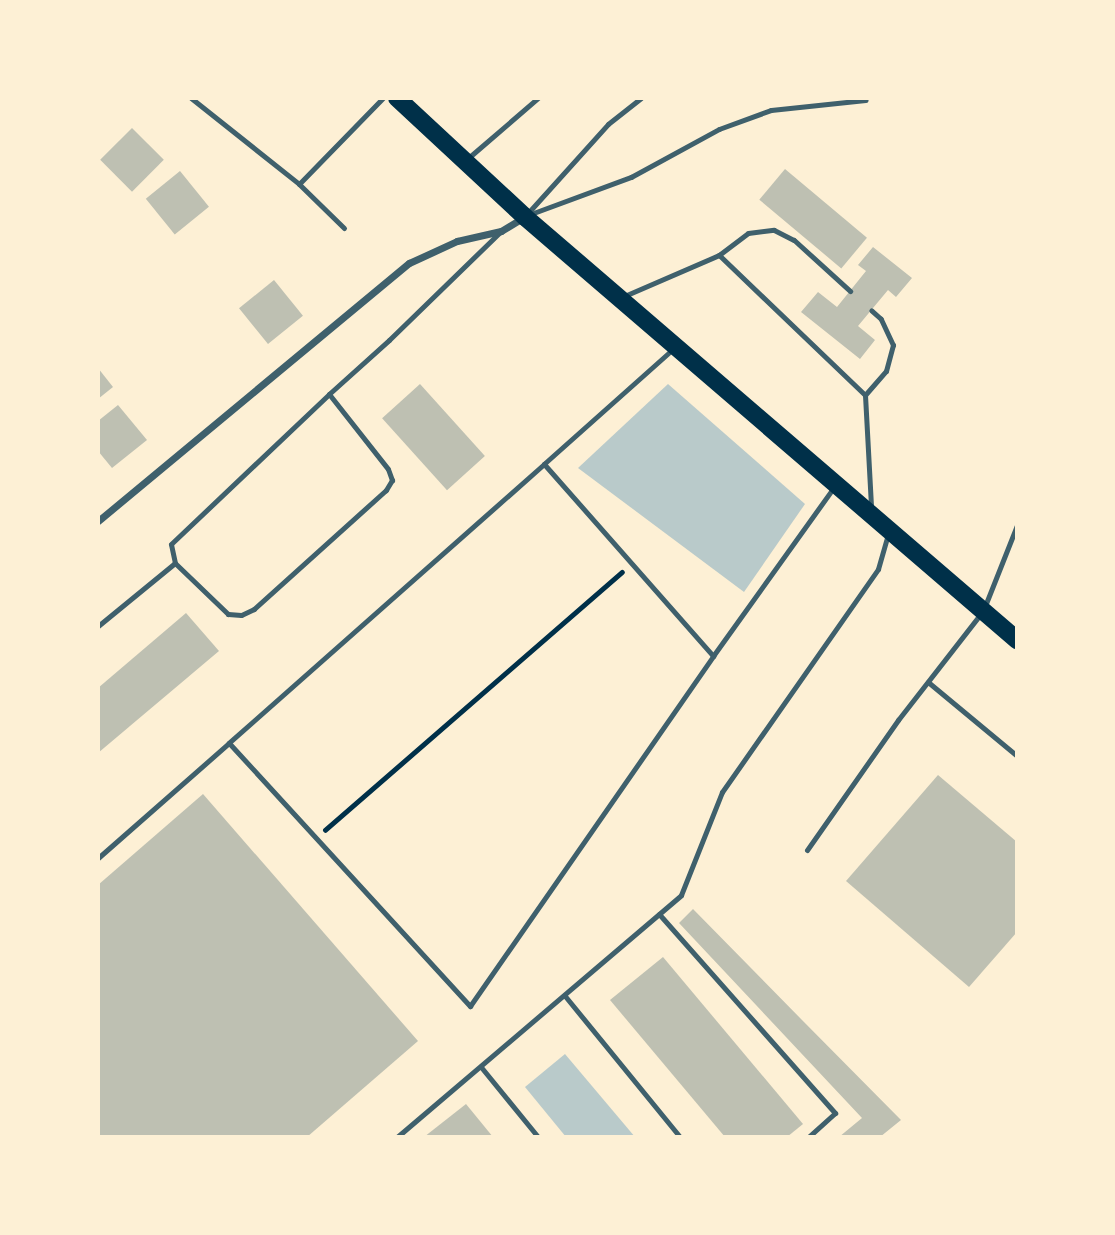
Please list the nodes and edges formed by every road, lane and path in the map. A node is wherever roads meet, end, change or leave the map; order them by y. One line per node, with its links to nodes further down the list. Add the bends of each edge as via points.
1 (191, 98): 8 (lane)
2 (383, 98): 8 (lane)
3 (397, 98): 7 (main road)
4 (538, 98): 7 (lane)
5 (641, 98): 9 (lane, via 608,124)
6 (865, 100): 9 (lane, via 771,110 719,129 631,177)
7 (464, 161): 9 (main road)
8 (299, 184): 10 (lane)
9 (525, 216): 11 (street); 14 (main road)
10 (344, 228)
11 (501, 231): 17 (lane); 22 (street, via 457,241 409,263)
12 (719, 255): 13 (lane, via 748,233 774,230 794,240); 14 (lane); 18 (lane)
13 (850, 290)
14 (622, 298): 16 (main road)
15 (871, 310): 18 (lane, via 881,319 893,345 886,371)
16 (677, 346): 19 (lane); 20 (main road)
17 (329, 394): 25 (lane, via 170,544); 25 (lane, via 388,469 392,480 386,491 254,609 241,615 228,614)
18 (865, 395): 21 (lane)
19 (544, 464): 26 (lane); 32 (lane)
20 (836, 484): 21 (main road); 30 (lane)
21 (871, 514): 24 (main road)
22 (98, 521)
23 (1017, 525): 27 (lane)
24 (889, 530): 27 (main road); 37 (lane, via 878,569 722,792 681,895)
25 (175, 563): 28 (lane)
26 (632, 564): 30 (lane); 34 (path)
27 (983, 611): 29 (main road); 31 (lane)
28 (98, 626)
29 (1017, 640)
30 (713, 656): 34 (lane, via 470,1006)
31 (928, 682): 33 (lane); 35 (lane)
32 (229, 743): 34 (lane); 36 (lane)
33 (1017, 757)
34 (316, 837)
35 (807, 850)
36 (98, 858)
37 (659, 914): 38 (lane); 43 (lane, via 835,1113)
38 (565, 996): 39 (lane); 42 (lane)
39 (481, 1067): 40 (lane); 41 (lane)
40 (397, 1137)
41 (538, 1137)
42 (680, 1137)
43 (808, 1137)

